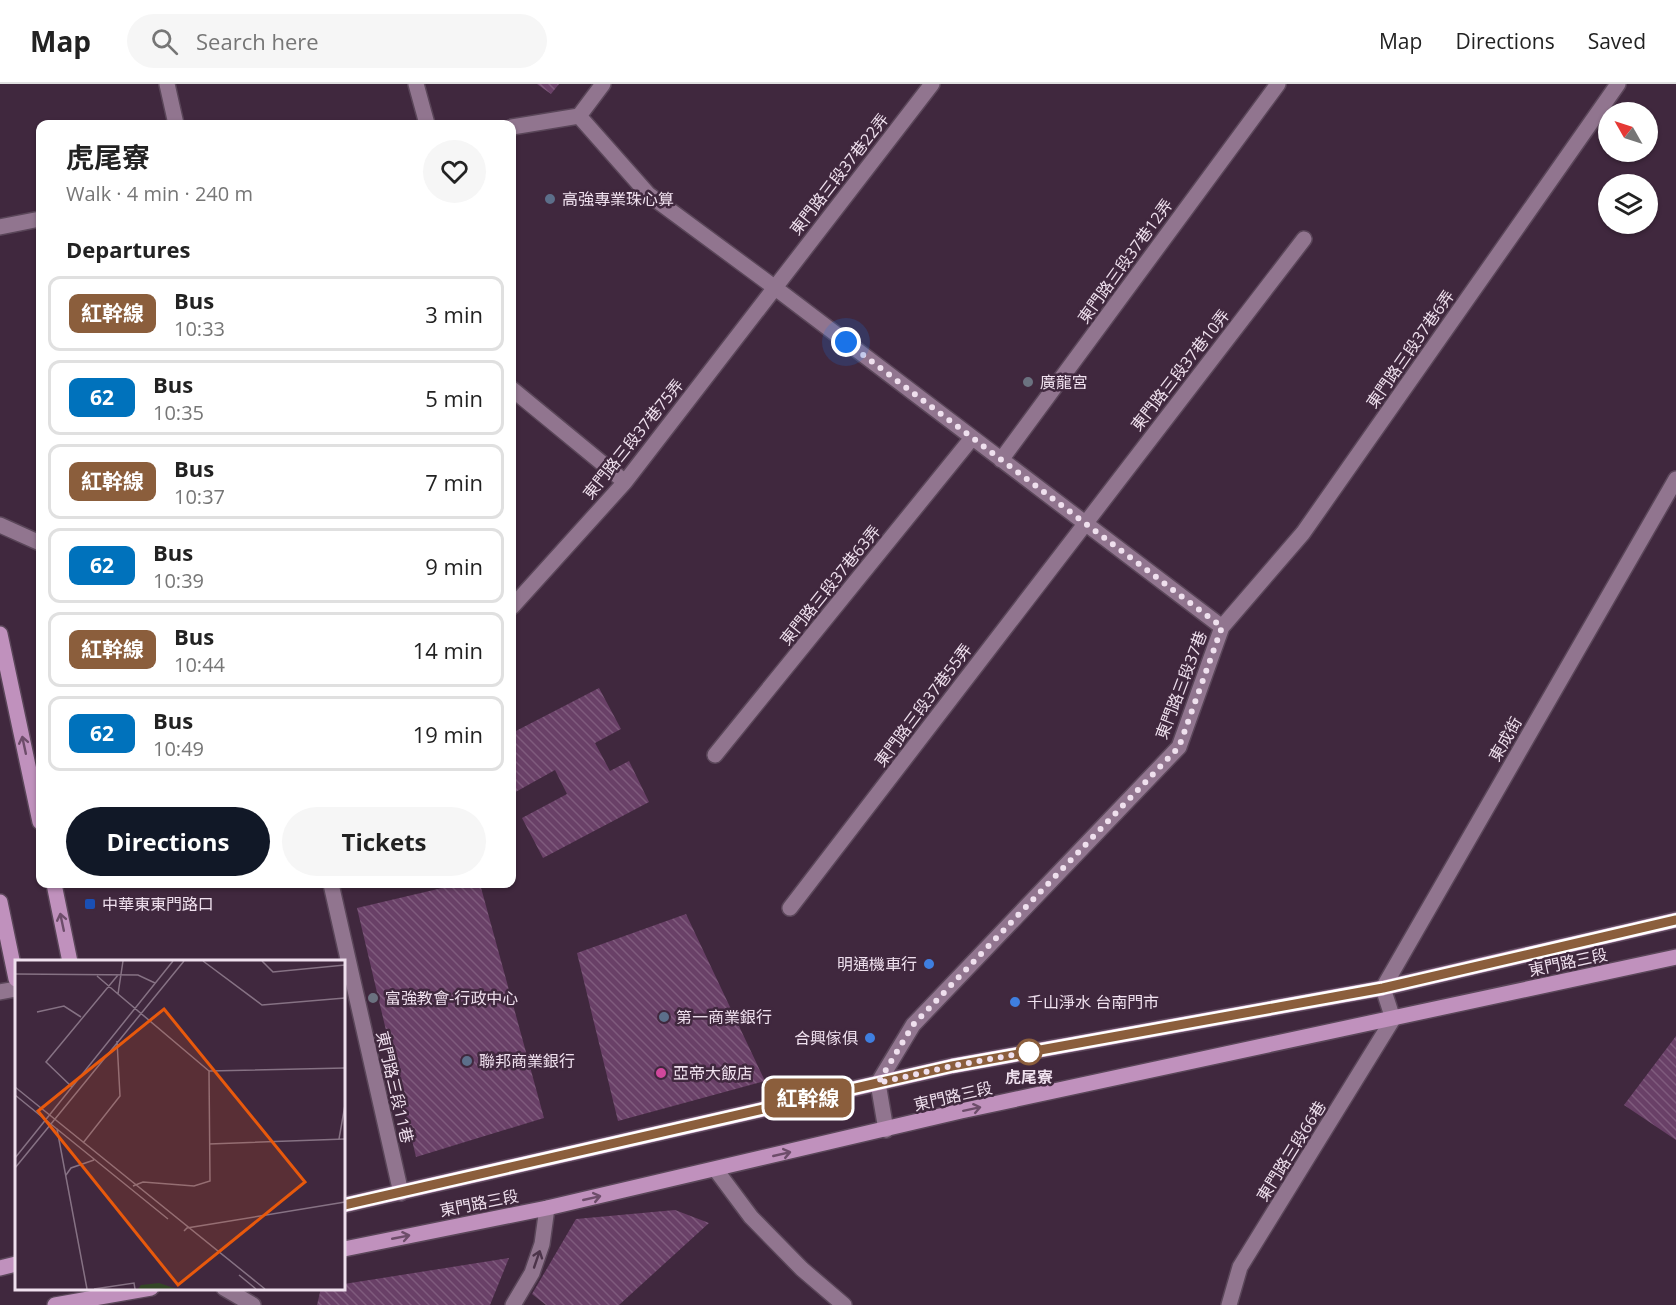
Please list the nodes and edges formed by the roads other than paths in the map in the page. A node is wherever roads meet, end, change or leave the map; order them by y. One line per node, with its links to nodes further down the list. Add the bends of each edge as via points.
1 (167, 84): 8 (street)
2 (416, 84): 9 (street)
3 (603, 84): 7 (street)
4 (932, 84): 14 (street, 東門路三段37巷22弄)
5 (1278, 84): 17 (street, 東門路三段37巷12弄)
6 (1618, 84): 24 (street, 東門路三段37巷6弄, via 1303,533)
7 (579, 116): 10 (street); 14 (street, 東門路三段37巷, via 648,194)
8 (175, 120)
9 (426, 120)
10 (516, 126)
11 (36, 220): 12 (street)
12 (0, 227)
13 (1304, 239): 20 (street, 東門路三段37巷10弄)
14 (774, 287): 16 (street, 東門路三段37巷); 19 (street, 東門路三段37巷75弄)
15 (516, 392): 19 (street)
16 (972, 438): 17 (street, 東門路三段37巷); 26 (street, 東門路三段37巷63弄)
17 (1001, 460): 20 (street, 東門路三段37巷)
18 (1676, 479): 36 (street, 東成街)
19 (625, 482): 23 (street, 東門路三段37巷75弄)
20 (1084, 523): 24 (street, 東門路三段37巷); 31 (street, 東門路三段37巷55弄)
21 (0, 525): 22 (street)
22 (36, 541)
23 (516, 603)
24 (1222, 627): 40 (street, 東門路三段37巷, via 1179,747 913,1025)
25 (0, 634): 27 (main road, one-way to 25)
26 (715, 755)
27 (36, 803)
28 (55, 888): 34 (main road, one-way to 28)
29 (332, 888): 43 (street, 東門路三段11巷)
30 (0, 902): 35 (main road)
31 (790, 908)
32 (1676, 920): 36 (main road, 東門路三段)
33 (1676, 957): 39 (main road, 東門路三段)
34 (70, 960)
35 (15, 973)
36 (1383, 988): 39 (street); 40 (main road, 東門路三段)
37 (15, 989): 38 (street)
38 (0, 992)
39 (1393, 1019): 41 (main road, 東門路三段, one-way to 39); 56 (street, 東門路三段66巷, via 1240,1266)
40 (878, 1083): 41 (street); 43 (main road, 東門路三段)
41 (886, 1130): 42 (main road, 東門路三段, one-way to 41)
42 (716, 1170): 45 (main road, 東門路三段, one-way to 42); 55 (street, via 751,1217)
43 (401, 1193): 44 (main road, 東門路三段)
44 (345, 1205)
45 (546, 1208): 46 (main road, 東門路三段, one-way to 45); 54 (street, one-way to 45, via 532,1273 542,1244)
46 (345, 1249)
47 (15, 1264): 48 (main road)
48 (0, 1268)
49 (227, 1290): 53 (street)
50 (142, 1293): 51 (main road)
51 (86, 1297): 52 (main road)
52 (55, 1305)
53 (253, 1305)
54 (513, 1305)
55 (844, 1305)
56 (1229, 1305)

